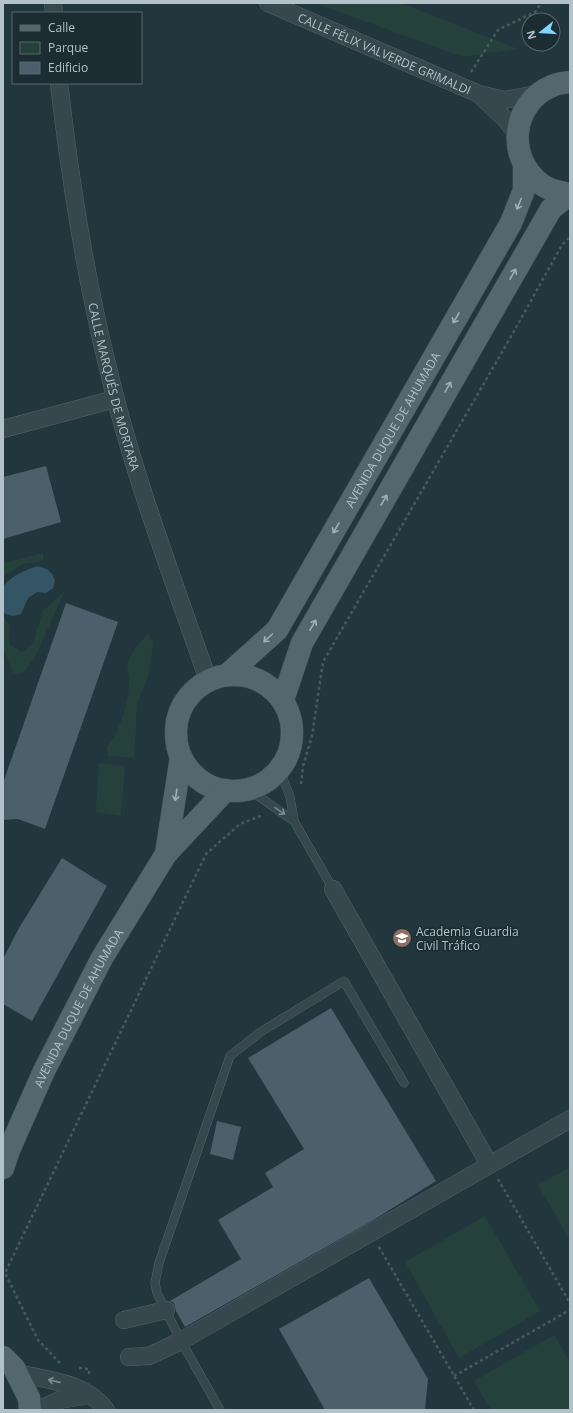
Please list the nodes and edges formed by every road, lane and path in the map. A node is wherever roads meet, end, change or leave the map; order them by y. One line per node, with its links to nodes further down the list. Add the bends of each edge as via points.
1 (268, 3): 5 (street, CALLE FÉLIX VALVERDE GRIMALDI)
2 (541, 3): 5 (path, via 535,12 498,30)
3 (570, 82): 7 (main road, via 550,86)
4 (59, 84): 12 (street, CALLE MARQUÉS DE MORTARA, via 70,176 85,266)
5 (461, 87): 6 (street, CALLE FÉLIX VALVERDE GRIMALDI)
6 (479, 94): 7 (street, CALLE FÉLIX VALVERDE GRIMALDI, via 504,100); 8 (street, CALLE FÉLIX VALVERDE GRIMALDI)
7 (537, 94): 8 (main road, via 520,118)
8 (517, 133): 9 (main road, via 518,148)
9 (524, 166): 10 (main road, via 542,185 554,191); 14 (main road, AVENIDA DUQUE DE AHUMADA, one-way to 14, via 524,190 511,223 277,630)
10 (570, 194): 15 (main road, one-way to 10, via 302,643 551,209)
11 (570, 237): 20 (path, via 562,245 322,662 312,736 303,766 300,791)
12 (116, 399): 13 (street); 14 (street, CALLE MARQUÉS DE MORTARA, via 150,513)
13 (3, 429)
14 (218, 677): 15 (main road, via 251,677 269,686); 16 (main road, via 190,694 178,716 176,736)
15 (283, 700): 17 (main road, via 291,721 292,740 286,760)
16 (181, 757): 19 (main road, via 193,774 207,784); 23 (main road, AVENIDA DUQUE DE AHUMADA, one-way to 23)
17 (279, 768): 18 (main road, via 269,780); 20 (lane)
18 (248, 789): 19 (main road); 21 (lane)
19 (226, 790): 23 (main road, AVENIDA DUQUE DE AHUMADA)
20 (290, 797): 22 (lane)
21 (274, 807): 22 (lane, one-way to 22); 37 (path, via 262,816 240,824 206,854 5,1273 38,1340)
22 (294, 821): 24 (lane)
23 (166, 854): 28 (main road, AVENIDA DUQUE DE AHUMADA, via 102,958 44,1071)
24 (333, 889): 27 (street)
25 (404, 1083): 31 (lane, via 344,980 259,1033 230,1056 159,1263 155,1283)
26 (570, 1118): 27 (street)
27 (489, 1164): 29 (street); 30 (path)
28 (3, 1168)
29 (371, 1233): 34 (street); 39 (path)
30 (570, 1304)
31 (166, 1310): 33 (street); 34 (lane)
32 (570, 1310): 39 (path)
33 (124, 1320)
34 (181, 1341): 35 (street, via 149,1356); 44 (lane)
35 (129, 1357)
36 (10, 1365): 40 (street, one-way to 36, via 73,1386); 41 (main road, via 29,1398)
37 (64, 1367)
38 (77, 1368): 40 (path, via 90,1369)
39 (454, 1376): 45 (path)
40 (89, 1395): 42 (street, via 60,1400); 43 (street)
41 (30, 1410)
42 (38, 1410)
43 (106, 1410)
44 (220, 1410)
45 (474, 1410)

